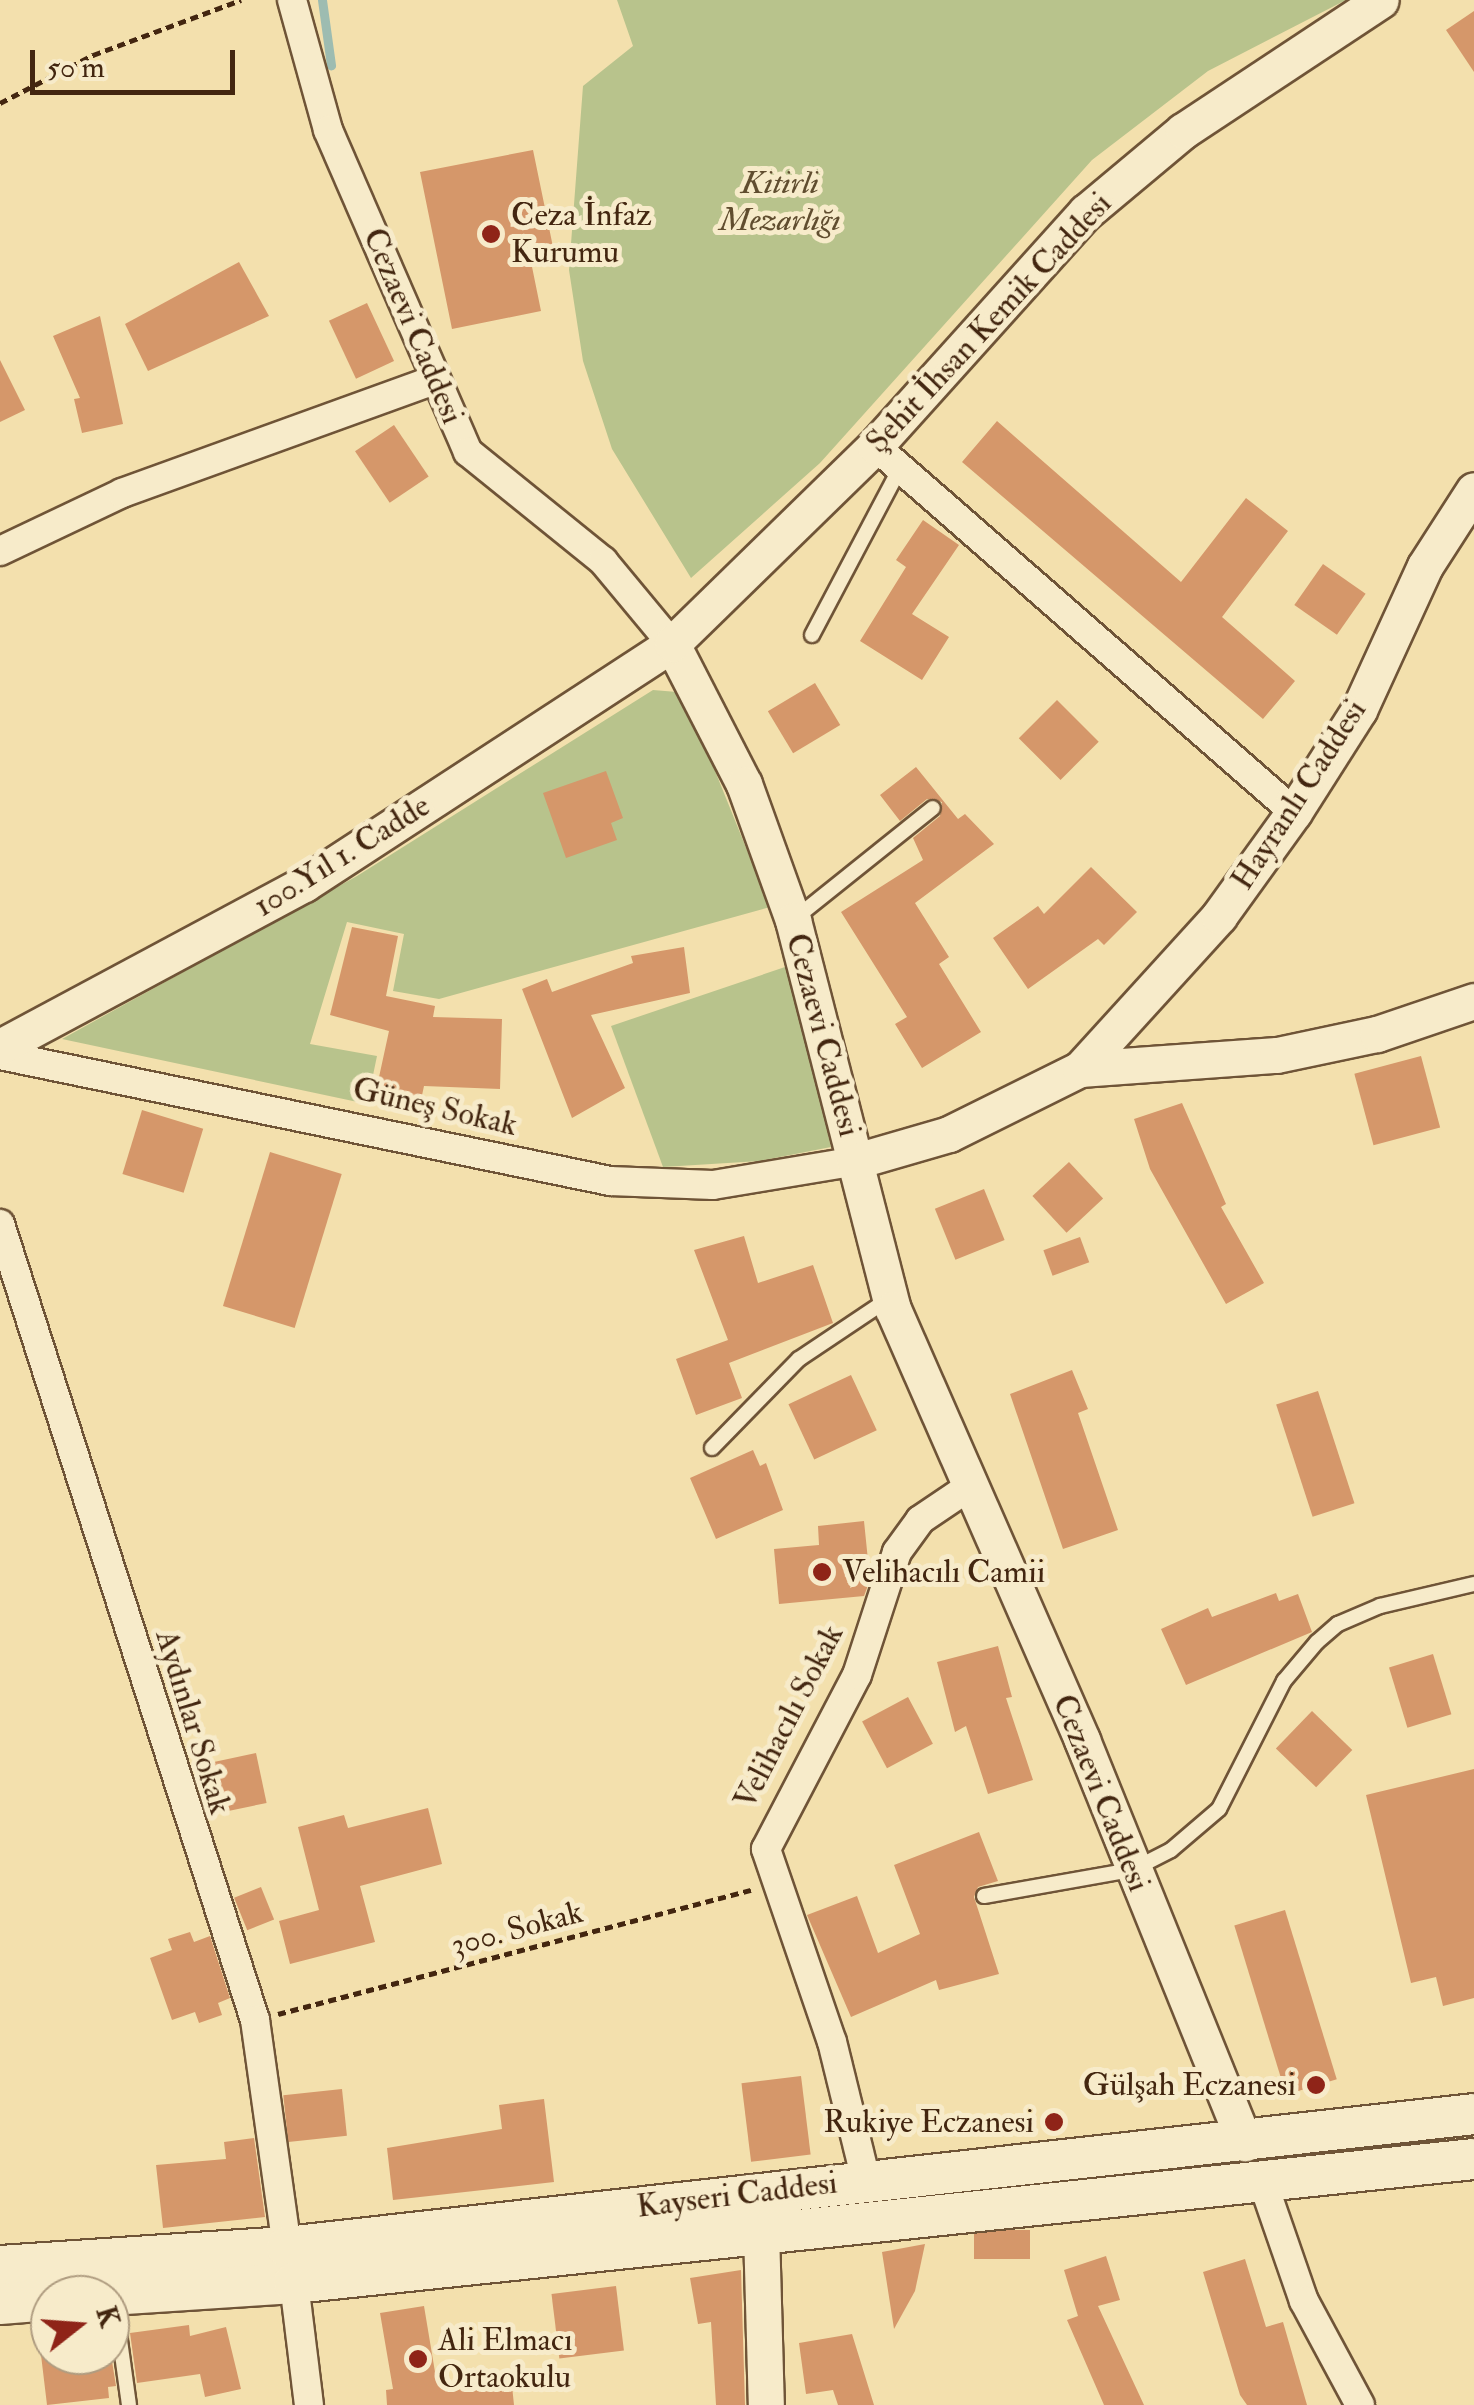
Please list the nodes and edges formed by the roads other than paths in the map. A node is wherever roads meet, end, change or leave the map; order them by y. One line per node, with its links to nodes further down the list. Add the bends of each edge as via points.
1 (292, 0): 3 (street, Cezaevi Caddesi, via 328,130)
2 (1380, 0): 4 (street, Şehit İhsan Kemik Caddesi, via 1273,67 1133,170 1038,260)
3 (434, 380): 6 (street, via 122,493); 8 (street, Cezaevi Caddesi, via 468,452 603,561)
4 (887, 458): 7 (lane); 8 (street, Şehit İhsan Kemik Caddesi); 10 (street)
5 (1474, 490): 10 (street, Hayranlı Caddesi, via 1425,566 1359,710)
6 (0, 552)
7 (812, 634)
8 (672, 644): 11 (street, Cezaevi Caddesi, via 744,784); 13 (street, 100.Yıl 1. Cadde, via 304,884)
9 (933, 808): 11 (lane)
10 (1294, 812): 15 (street, Hayranlı Caddesi, via 1218,916)
11 (793, 920): 16 (street, Cezaevi Caddesi)
12 (1474, 1001): 15 (street, via 1377,1034 1277,1055)
13 (0, 1047)
14 (0, 1055): 16 (street, Güneş Sokak, via 610,1181 713,1185)
15 (1080, 1069): 16 (street, via 948,1134)
16 (856, 1161): 18 (street, Cezaevi Caddesi)
17 (0, 1224): 30 (street, Aydınlar Sokak, via 255,2020)
18 (890, 1298): 19 (lane, via 798,1359); 20 (street, Cezaevi Caddesi)
19 (712, 1448)
20 (969, 1487): 22 (street, Cezaevi Caddesi); 27 (street, Velihacılı Sokak, via 920,1520 897,1552 857,1675 768,1836 774,1884 832,2042)
21 (1474, 1584): 22 (lane, via 1380,1606 1338,1624 1284,1681 1219,1809 1199,1830)
22 (1132, 1870): 23 (lane); 26 (street, Cezaevi Caddesi)
23 (984, 1896)
24 (1474, 2114): 26 (main road, Kayseri Caddesi)
25 (1474, 2159): 26 (main road, Kayseri Caddesi)
26 (1253, 2160): 27 (main road, Kayseri Caddesi); 28 (main road, Kayseri Caddesi); 38 (street, via 1304,2302)
27 (866, 2180): 30 (main road, Kayseri Caddesi)
28 (761, 2231): 30 (main road, Kayseri Caddesi); 37 (street)
29 (0, 2266): 30 (main road, Kayseri Caddesi)
30 (291, 2266): 31 (main road, Kayseri Caddesi); 36 (street, Aydınlar Sokak)
31 (130, 2292)
32 (30, 2302): 33 (main road)
33 (0, 2304)
34 (124, 2375): 35 (lane)
35 (129, 2405)
36 (308, 2405)
37 (766, 2405)
38 (1360, 2405)

